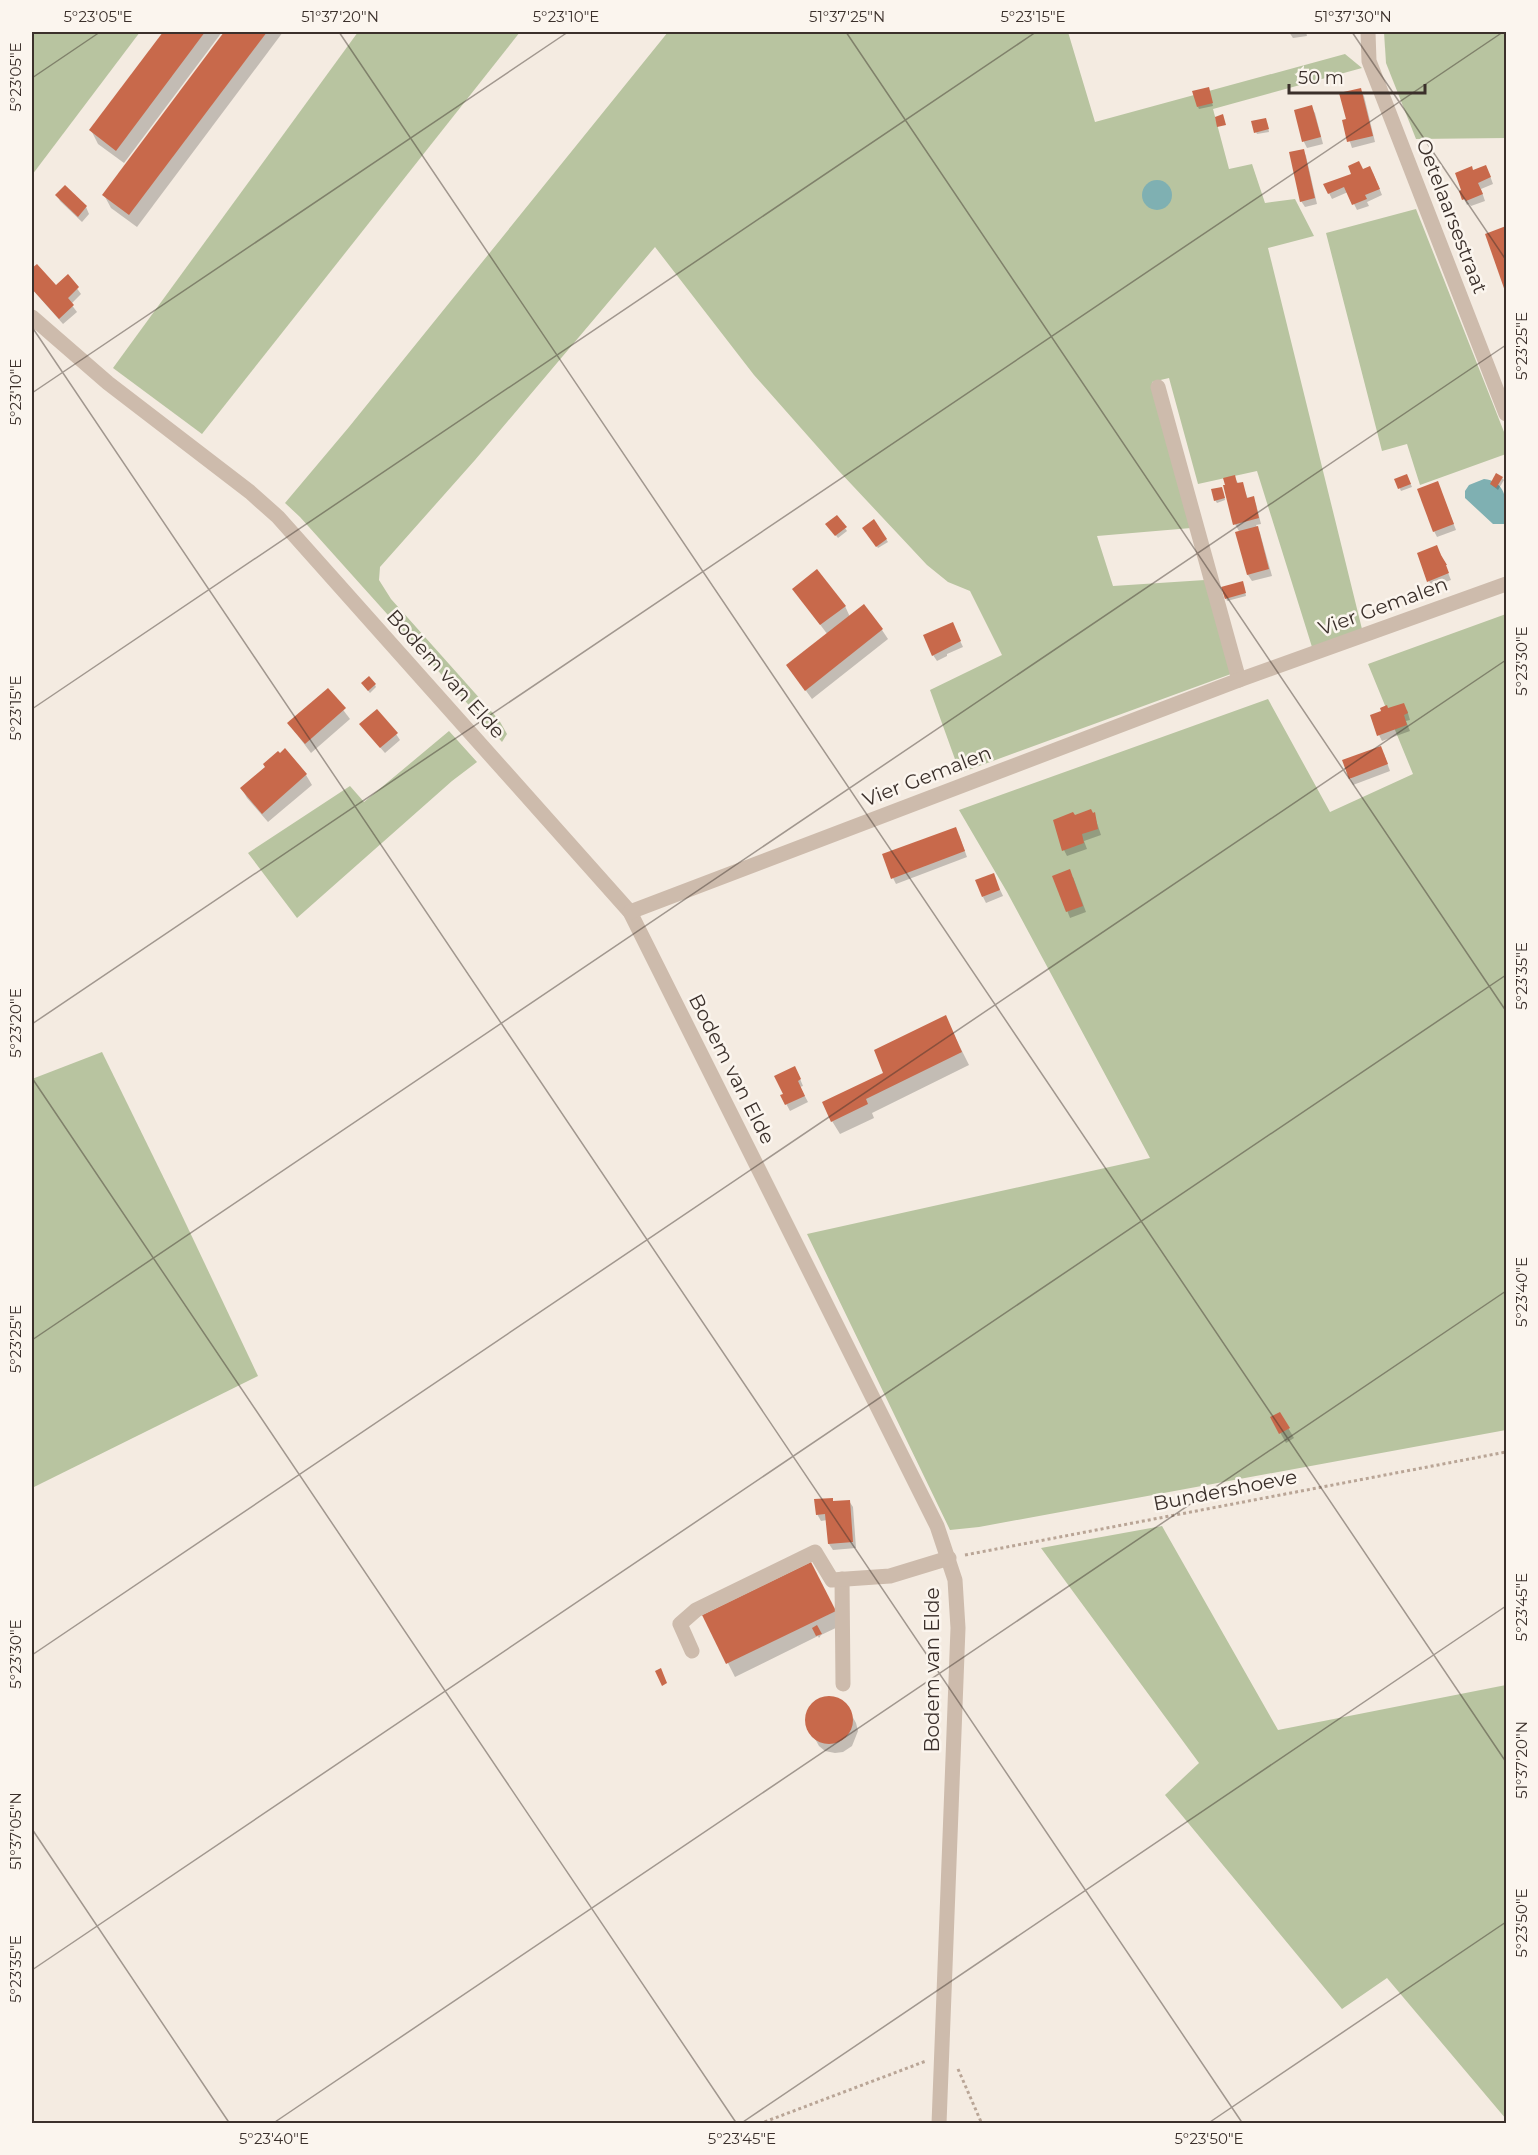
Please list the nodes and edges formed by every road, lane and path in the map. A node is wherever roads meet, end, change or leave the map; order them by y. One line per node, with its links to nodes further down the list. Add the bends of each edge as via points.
1 (1368, 32): 4 (street, Oetelaarsestraat, via 1369,61)
2 (32, 317): 7 (street, Bodem van Elde, via 108,383 278,517)
3 (1158, 387): 6 (street)
4 (1506, 414)
5 (1506, 584): 6 (street, Vier Gemalen)
6 (1239, 680): 7 (street, Vier Gemalen)
7 (630, 912): 9 (street, Bodem van Elde, via 937,1526)
8 (1506, 1452): 9 (path, Bundershoeve)
9 (949, 1558): 10 (street, via 890,1576); 13 (street, Bodem van Elde, via 955,1580 957,1628)
10 (842, 1579): 11 (street, via 832,1580 815,1552 696,1610 680,1624); 12 (street)
11 (692, 1651)
12 (843, 1684)
13 (942, 2055): 14 (path); 15 (street, Bodem van Elde); 16 (path, via 957,2066)
14 (759, 2124)
15 (939, 2124)
16 (982, 2124)

